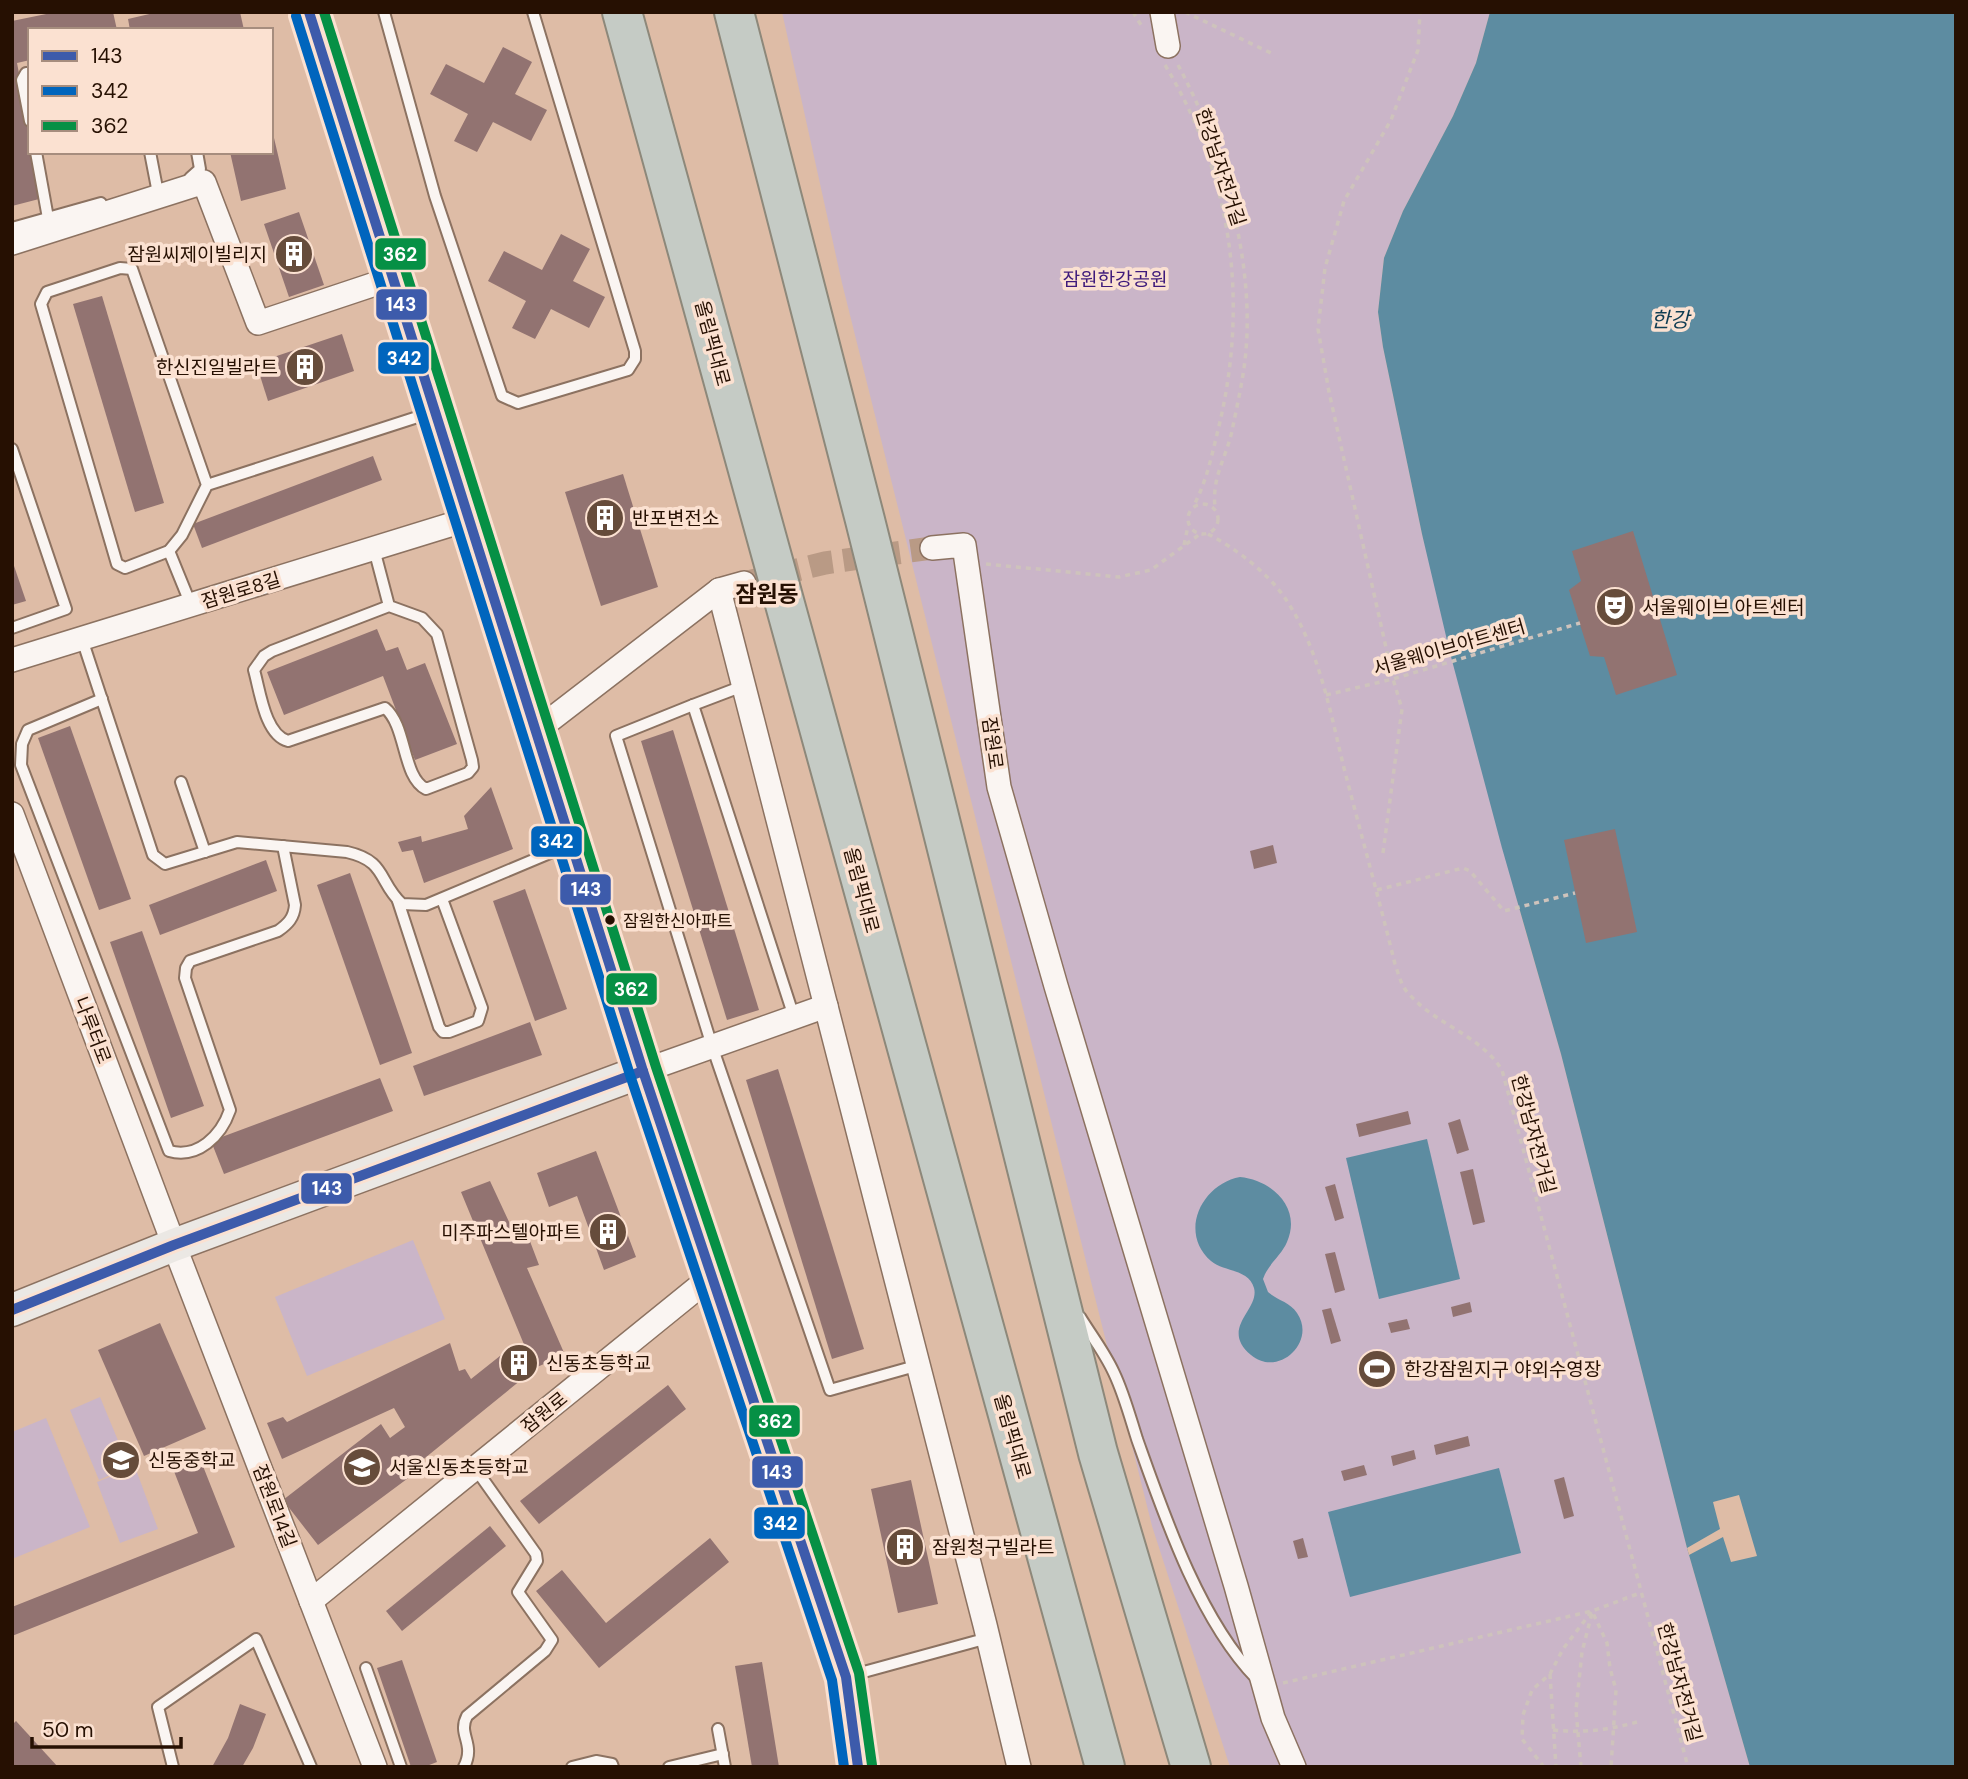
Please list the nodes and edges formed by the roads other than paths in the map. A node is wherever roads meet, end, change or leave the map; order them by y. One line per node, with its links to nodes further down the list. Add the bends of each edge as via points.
1 (309, 12): 17 (main road)
2 (384, 12): 3 (lane, via 435,196 502,396 518,403 628,370 635,359)
3 (533, 12)
4 (622, 12): 71 (highway, 올림픽대로)
5 (734, 12): 48 (highway)
6 (1162, 12): 7 (street)
7 (1164, 52)
8 (28, 73): 9 (lane, via 22,80)
9 (28, 111)
10 (36, 154): 14 (lane)
11 (150, 154): 13 (lane)
12 (197, 154): 13 (lane, via 200,169 196,176)
13 (157, 188): 14 (lane)
14 (48, 218): 15 (lane)
15 (12, 228)
16 (12, 243): 17 (street, via 204,182 258,323)
17 (393, 278): 18 (main road)
18 (436, 412): 20 (lane); 21 (main road)
19 (12, 449): 29 (lane, via 66,609)
20 (207, 485): 24 (lane); 24 (lane, via 132,269 120,268 47,292 41,304 117,564 125,568)
21 (469, 519): 22 (street, 잠원로8길); 35 (main road)
22 (374, 548): 27 (street, 잠원로8길); 28 (lane)
23 (932, 548): 57 (street, 잠원로, via 964,545 999,787)
24 (169, 551): 27 (lane)
25 (744, 583): 26 (street)
26 (719, 590): 32 (street); 35 (street)
27 (191, 605): 30 (street, 잠원로8길)
28 (389, 606): 28 (lane, via 422,618 437,634 472,760 468,773 426,789 416,781 393,716 384,708 283,740 271,730 254,670 272,651)
29 (12, 628)
30 (82, 639): 31 (street, 잠원로8길); 33 (lane)
31 (12, 660)
32 (743, 686): 34 (lane); 43 (street)
33 (102, 699): 39 (lane, via 28,730 21,765 169,1151 188,1153 208,1143 220,1133 230,1110 185,978 186,968 190,961 278,931 289,923 295,905); 40 (lane, via 153,855 165,864)
34 (693, 705): 44 (lane); 45 (lane, via 616,736)
35 (536, 731): 38 (main road)
36 (181, 782): 40 (lane)
37 (12, 814): 47 (street, 나루터로)
38 (572, 844): 41 (lane); 46 (main road)
39 (283, 846): 40 (lane, via 237,842); 42 (lane, via 361,855 377,867)
40 (205, 852)
41 (442, 898): 42 (lane, via 426,905); 42 (lane, via 482,1008 478,1021 449,1032 439,1027)
42 (398, 901)
43 (827, 1006): 44 (street); 51 (street)
44 (794, 1017): 45 (street)
45 (712, 1046): 46 (street); 51 (lane, via 830,1390)
46 (643, 1071): 47 (main road); 49 (main road)
47 (174, 1245): 50 (main road); 53 (street, 잠원로14길)
48 (1053, 1274): 57 (lane, via 1114,1371 1186,1564 1219,1630); 72 (highway, via 1098,1453)
49 (712, 1276): 52 (street, 잠원로); 56 (main road)
50 (12, 1310)
51 (919, 1365): 54 (street)
52 (475, 1468): 53 (street, 잠원로); 64 (lane, via 536,1554 537,1561 518,1592 552,1640 545,1651 467,1716 463,1726 470,1750)
53 (312, 1601): 62 (street, 잠원로14길)
54 (988, 1638): 56 (lane); 70 (street)
55 (366, 1668): 63 (lane)
56 (846, 1677): 69 (main road)
57 (1265, 1688): 73 (street, 잠원로)
58 (718, 1729): 59 (lane)
59 (723, 1754): 67 (lane); 68 (lane)
60 (173, 1767): 61 (lane, via 158,1707 256,1639)
61 (311, 1767)
62 (375, 1767)
63 (401, 1767)
64 (464, 1767)
65 (572, 1767): 66 (lane, via 596,1761)
66 (613, 1767)
67 (669, 1767)
68 (725, 1767)
69 (858, 1767)
70 (1019, 1767)
71 (1105, 1767)
72 (1191, 1767)
73 (1294, 1767)

